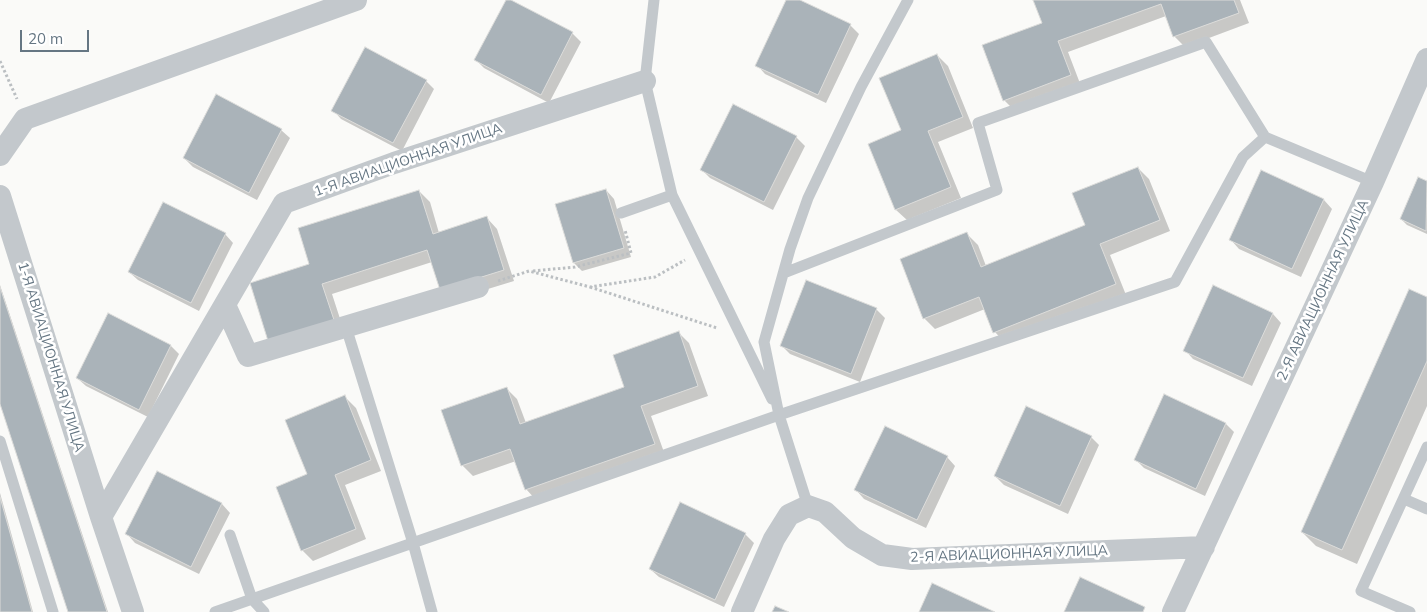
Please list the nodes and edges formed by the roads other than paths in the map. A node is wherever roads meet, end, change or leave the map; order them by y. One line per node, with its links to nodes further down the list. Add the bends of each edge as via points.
1 (356, 0): 7 (street, via 25,119)
2 (654, 0): 5 (lane)
3 (908, 0): 12 (lane, via 861,87 808,198)
4 (1427, 59): 8 (street, 2-Я АВИАЦИОННАЯ УЛИЦА)
5 (645, 80): 9 (lane); 14 (street, 1-Я АВИАЦИОННАЯ УЛИЦА, via 284,203)
6 (1265, 137): 8 (lane); 12 (lane, via 1206,42 978,123 997,190); 16 (lane, via 1243,157 1175,282)
7 (0, 154)
8 (1373, 182): 25 (street, 2-Я АВИАЦИОННАЯ УЛИЦА)
9 (672, 195): 11 (lane); 16 (lane)
10 (0, 196): 22 (street, 1-Я АВИАЦИОННАЯ УЛИЦА)
11 (621, 213)
12 (784, 273): 16 (lane, via 764,342)
13 (478, 287): 15 (street)
14 (225, 305): 15 (street, via 248,356); 22 (street, 1-Я АВИАЦИОННАЯ УЛИЦА)
15 (346, 326): 24 (lane)
16 (779, 415): 20 (lane); 24 (lane)
17 (0, 441): 27 (lane)
18 (1427, 447): 19 (lane)
19 (1404, 499): 21 (lane); 34 (lane, via 1361,591)
20 (808, 506): 25 (street, 2-Я АВИАЦИОННАЯ УЛИЦА, via 825,512 853,538 882,555 912,559); 32 (street, via 789,516 774,539)
21 (1427, 509)
22 (101, 517): 28 (street, 1-Я АВИАЦИОННАЯ УЛИЦА)
23 (230, 534): 26 (lane)
24 (413, 543): 26 (lane); 31 (lane)
25 (1204, 547): 33 (street, 2-Я АВИАЦИОННАЯ УЛИЦА)
26 (252, 599): 29 (lane); 30 (lane)
27 (53, 612)
28 (133, 612)
29 (215, 612)
30 (264, 612)
31 (432, 612)
32 (742, 612)
33 (1173, 612)
34 (1410, 612)

